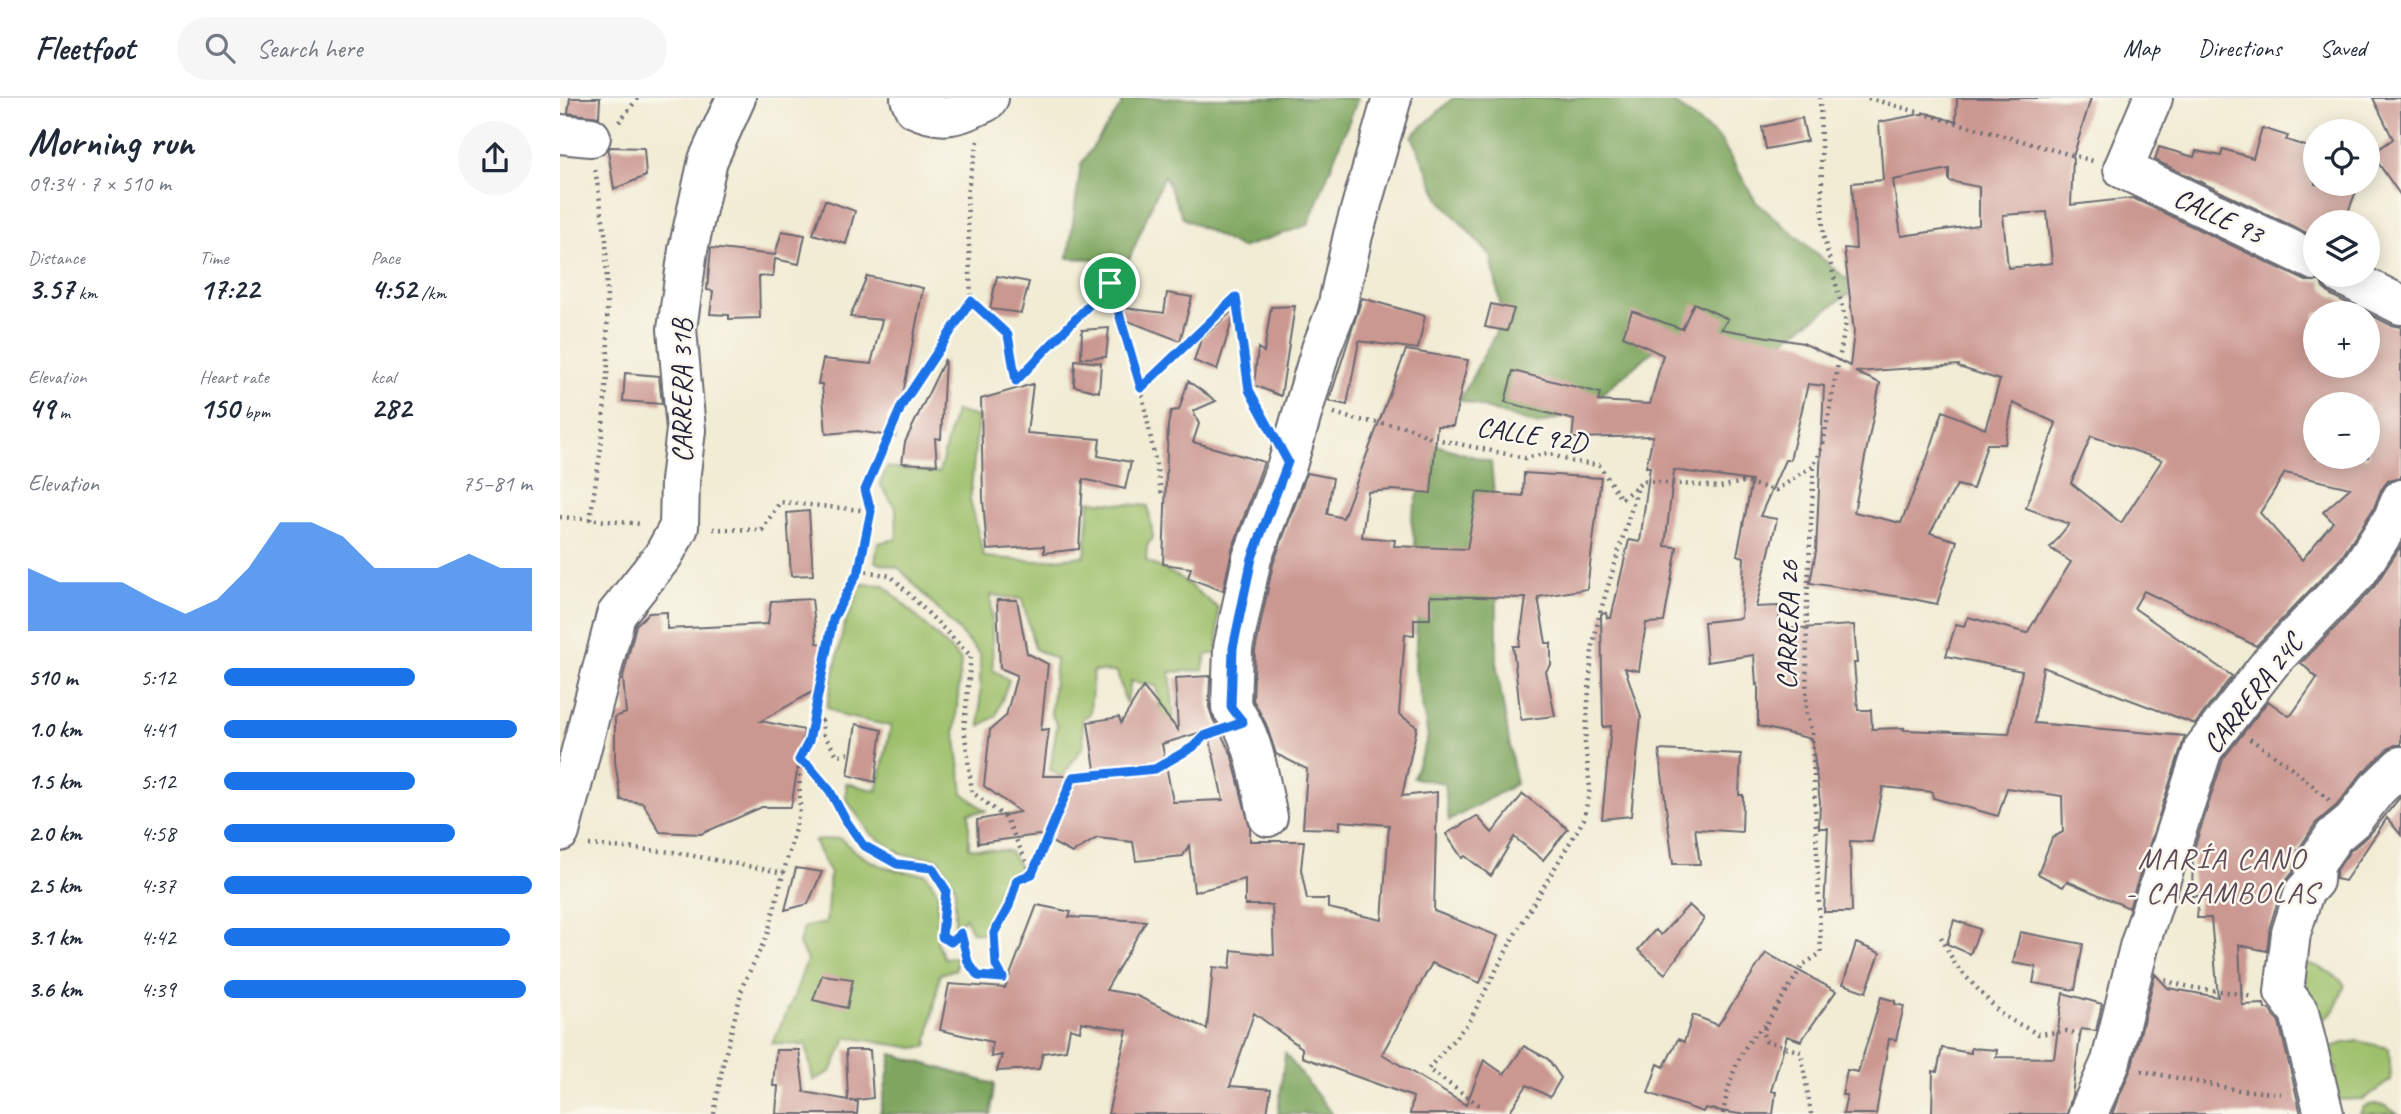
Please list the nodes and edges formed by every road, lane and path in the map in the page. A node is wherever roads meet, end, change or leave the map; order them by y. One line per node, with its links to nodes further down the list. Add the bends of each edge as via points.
1 (638, 98): 9 (path, via 617,125)
2 (736, 98): 25 (street, CARRERA 31B, via 708,160 677,329 686,430 680,481)
3 (911, 98): 8 (street, via 914,107 926,113 954,116)
4 (1392, 98): 16 (street, via 1337,308)
5 (1820, 98): 18 (path, CARRERA 26, via 1823,235 1846,322 1823,444)
6 (1868, 98): 10 (path)
7 (2154, 98): 10 (street)
8 (987, 100): 13 (path, via 967,193)
9 (575, 136): 24 (path, via 606,239 608,364)
10 (2123, 169): 11 (street, CALLE 93)
11 (2303, 255)
12 (2365, 287): 14 (street)
13 (971, 301): 15 (path, via 1008,335 1016,381 1110,283); 22 (path, via 902,405 865,490)
14 (2401, 305)
15 (1141, 388): 17 (path, via 1236,297 1249,390); 20 (path)
16 (1310, 389): 17 (street); 19 (path, CALLE 92D, via 1322,410 1353,419 1408,427 1431,438 1525,458 1548,453 1599,465 1621,499)
17 (1288, 462): 29 (street, via 1252,558 1233,648 1231,707)
18 (1814, 465): 19 (path, CALLE 92D, via 1776,489 1744,482 1720,487); 41 (path, CARRERA 26, via 1806,711 1812,733 1821,953 1803,965)
19 (1639, 484): 43 (path, via 1592,650 1585,743 1590,788 1584,819 1514,936 1469,1023 1428,1069)
20 (1162, 496)
21 (2401, 499): 28 (street, CARRERA 24C, via 2358,572 2271,662)
22 (871, 511): 25 (path, via 780,502 762,530); 26 (path)
23 (560, 517): 24 (path)
24 (590, 520): 25 (path)
25 (693, 528): 35 (street, CARRERA 31B, via 663,556 616,615)
26 (859, 570): 27 (path, via 833,619); 37 (path, via 891,576 971,656 964,728 972,792 1006,818)
27 (814, 719): 30 (path, via 822,721 824,735 838,755); 31 (path)
28 (2223, 721): 34 (path, via 2287,764); 39 (street, CARRERA 24C, via 2203,749)
29 (1243, 722): 33 (street); 37 (path, via 1204,736 1155,769 1073,777)
30 (852, 753)
31 (799, 760): 36 (path, via 800,810); 37 (path, via 830,791 863,845 897,864 932,868 946,890 942,937 951,942 961,933 968,962 978,976 1003,978 996,965 994,933 1017,880)
32 (2401, 766): 34 (street)
33 (1268, 817)
34 (2353, 820): 44 (street, via 2334,836 2315,864 2314,881 2304,892 2290,941 2284,992 2299,1012)
35 (573, 839): 36 (path)
36 (784, 873): 46 (path, via 767,936 743,985)
37 (1032, 874)
38 (1941, 937): 42 (path, via 1956,966 2003,1016 2038,1034 2067,1031 2093,1040)
39 (2138, 947): 40 (path, via 2165,980); 42 (street, CARRERA 24C)
40 (2256, 999)
41 (1766, 1024): 45 (path, via 1766,1041 1801,1052); 47 (path, via 1750,1040 1733,1072)
42 (2111, 1060): 44 (path, via 2141,1071 2314,1099); 48 (street, CARRERA 24C)
43 (1479, 1105)
44 (2323, 1105)
45 (1811, 1113)
46 (714, 1114)
47 (1723, 1114)
48 (2088, 1114)

